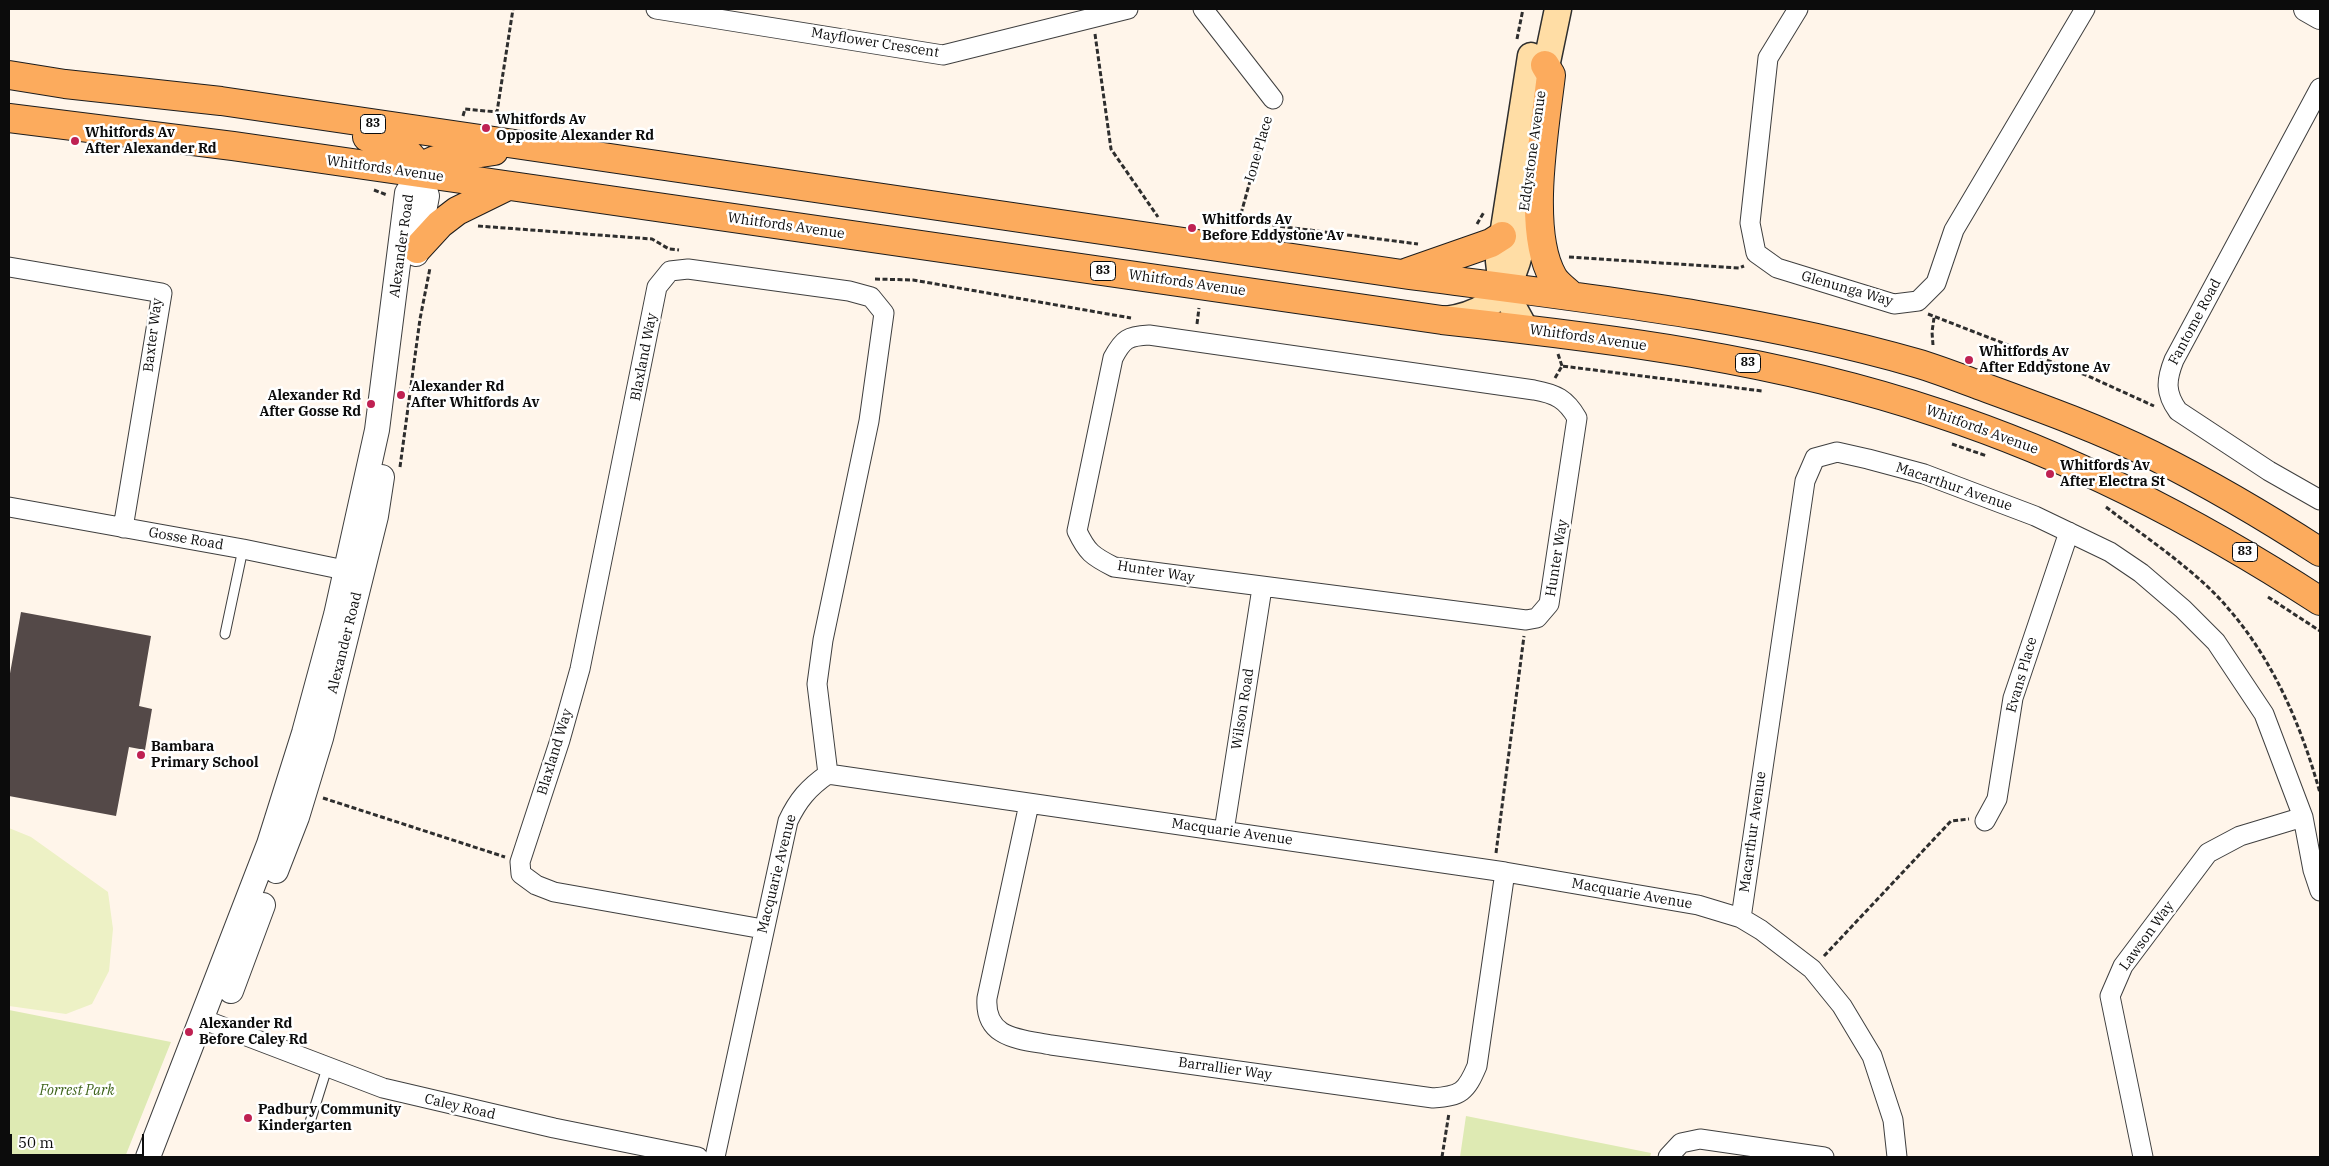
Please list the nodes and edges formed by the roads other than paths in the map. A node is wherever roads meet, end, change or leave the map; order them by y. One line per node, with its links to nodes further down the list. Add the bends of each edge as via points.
1 (656, 9): 2 (street, Mayflower Crescent, via 943,55)
2 (1128, 9)
3 (1203, 9): 13 (street, Ione Place)
4 (1542, 9): 19 (main road, Eddystone Avenue, via 1527,72)
5 (1558, 9): 10 (main road, Eddystone Avenue)
6 (1798, 9): 7 (street, Glenunga Way, via 1768,58 1750,223 1756,253 1777,268 1894,304 1918,301 1936,283 1954,230)
7 (2085, 9)
8 (2306, 9): 9 (street)
9 (2320, 17)
10 (1545, 65): 23 (main road, Eddystone Avenue, via 1518,263); 24 (main road, via 1551,75 1538,201 1540,230 1553,277)
11 (9, 74): 14 (main road, 83, via 65,84)
12 (2320, 88): 27 (street, Fantome Road, via 2167,377 2167,390 2178,411)
13 (1273, 99)
14 (220, 101): 16 (main road, 83); 17 (main road, via 394,144 409,152)
15 (9, 118): 17 (main road, Whitfords Avenue / 83)
16 (526, 147): 17 (main road, via 435,160); 22 (main road, 83)
17 (420, 173): 18 (main road, Whitfords Avenue / 83); 20 (street, Alexander Road, via 428,196); 33 (street, Alexander Road, via 407,193 377,430)
18 (508, 186): 20 (main road, via 457,211); 25 (main road, Whitfords Avenue / 83)
19 (1502, 236): 22 (main road, via 1490,244); 23 (main road, Eddystone Avenue, via 1499,261)
20 (417, 249): 33 (street, Alexander Road, via 376,516)
21 (9, 267): 29 (street, Baxter Way, via 162,293)
22 (1402, 274): 23 (main road, 83)
23 (1504, 289): 24 (main road, 83); 25 (main road, Eddystone Avenue, via 1490,305 1467,317); 26 (main road, Eddystone Avenue)
24 (1572, 296): 32 (main road, 83, via 1693,315 1916,363 2043,408 2151,454 2261,514)
25 (1442, 320): 26 (main road, Whitfords Avenue / 83)
26 (1525, 329): 35 (main road, Whitfords Avenue / 83, via 1742,362 1936,412 2046,454 2126,490 2245,552)
27 (2320, 500)
28 (9, 507): 29 (street, Gosse Road)
29 (123, 528): 31 (street, Gosse Road)
30 (2069, 532): 39 (street, Macarthur Avenue, via 2110,552 2141,573 2216,642 2264,714); 40 (street, Evans Place, via 2013,698 1997,799); 44 (street, Macarthur Avenue, via 1924,474 1837,452 1815,458 1805,481)
31 (243, 549): 33 (street, Gosse Road); 36 (lane)
32 (2320, 552)
33 (354, 572): 46 (street, Alexander Road, via 321,738 297,817)
34 (1262, 588): 34 (street, Hunter Way, via 1114,567 1086,551 1077,530 1113,358 1120,344 1131,336 1149,335 1550,393 1568,404 1577,418 1550,604 1537,618 1526,620); 41 (street, Wilson Road)
35 (2320, 600)
36 (224, 634)
37 (828, 774): 38 (street, Macquarie Avenue); 45 (street, Macquarie Avenue, via 797,800 788,822); 45 (street, Blaxland Way, via 817,684 868,421 884,312 871,297 849,291 688,269 670,271 658,287 580,669 520,862 521,874 554,892)
38 (1028, 804): 41 (street, Macquarie Avenue); 42 (street, Barrallier Way, via 986,1012 995,1028 1007,1037 1051,1045 1433,1098 1458,1095 1468,1086 1477,1066)
39 (2303, 817): 43 (street, Macarthur Avenue); 56 (street, Lawson Way, via 2240,836 2208,853 2123,966 2110,996)
40 (1985, 821)
41 (1224, 831): 42 (street, Macquarie Avenue)
42 (1499, 872): 44 (street, Macquarie Avenue, via 1698,906)
43 (2320, 891)
44 (1740, 918): 55 (street, Macquarie Avenue, via 1762,930 1812,969 1842,1006 1872,1056 1893,1120)
45 (763, 929): 52 (street, Macquarie Avenue)
46 (209, 1022): 47 (street, Caley Road); 49 (street, Alexander Road); 50 (street, Alexander Road)
47 (327, 1068): 48 (lane); 51 (street, Caley Road, via 428,1101)
48 (310, 1122)
49 (148, 1157)
50 (164, 1157)
51 (698, 1157)
52 (715, 1157)
53 (1668, 1157): 54 (street, via 1681,1143 1700,1139)
54 (1824, 1157)
55 (1897, 1157)
56 (2143, 1157)

